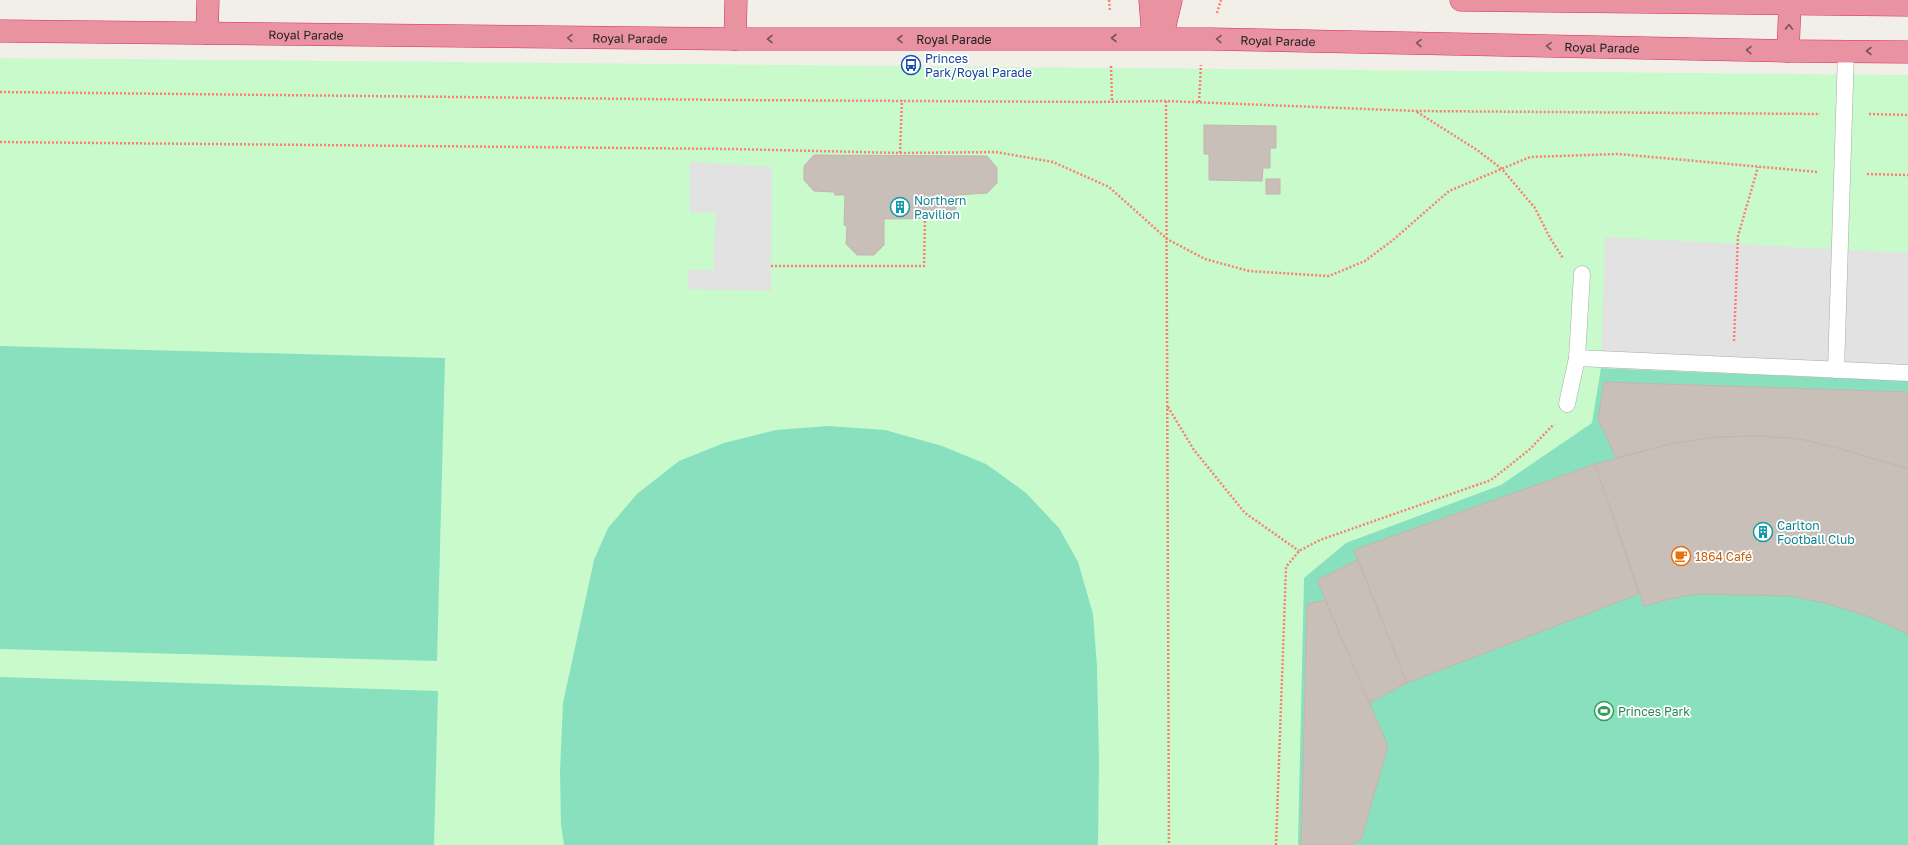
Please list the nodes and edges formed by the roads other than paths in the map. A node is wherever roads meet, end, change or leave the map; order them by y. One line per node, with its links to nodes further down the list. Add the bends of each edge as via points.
1 (208, 0): 9 (highway)
2 (736, 0): 11 (highway)
3 (1150, 0): 10 (highway)
4 (1172, 0): 10 (highway)
5 (1461, 0): 6 (highway)
6 (1790, 3): 7 (highway); 12 (highway, one-way to 6)
7 (1908, 4)
8 (0, 31): 9 (highway, Royal Parade)
9 (207, 33): 11 (highway, Royal Parade, one-way to 9)
10 (1157, 38): 11 (highway, Royal Parade, one-way to 11); 12 (highway, Royal Parade, one-way to 10)
11 (735, 39)
12 (1788, 51): 13 (highway, Royal Parade)
13 (1846, 51): 14 (highway, Royal Parade, one-way to 13); 17 (lane)
14 (1908, 52)
15 (1582, 274): 16 (lane)
16 (1577, 358): 17 (lane); 19 (lane)
17 (1836, 370): 18 (lane)
18 (1908, 373)
19 (1567, 404)

